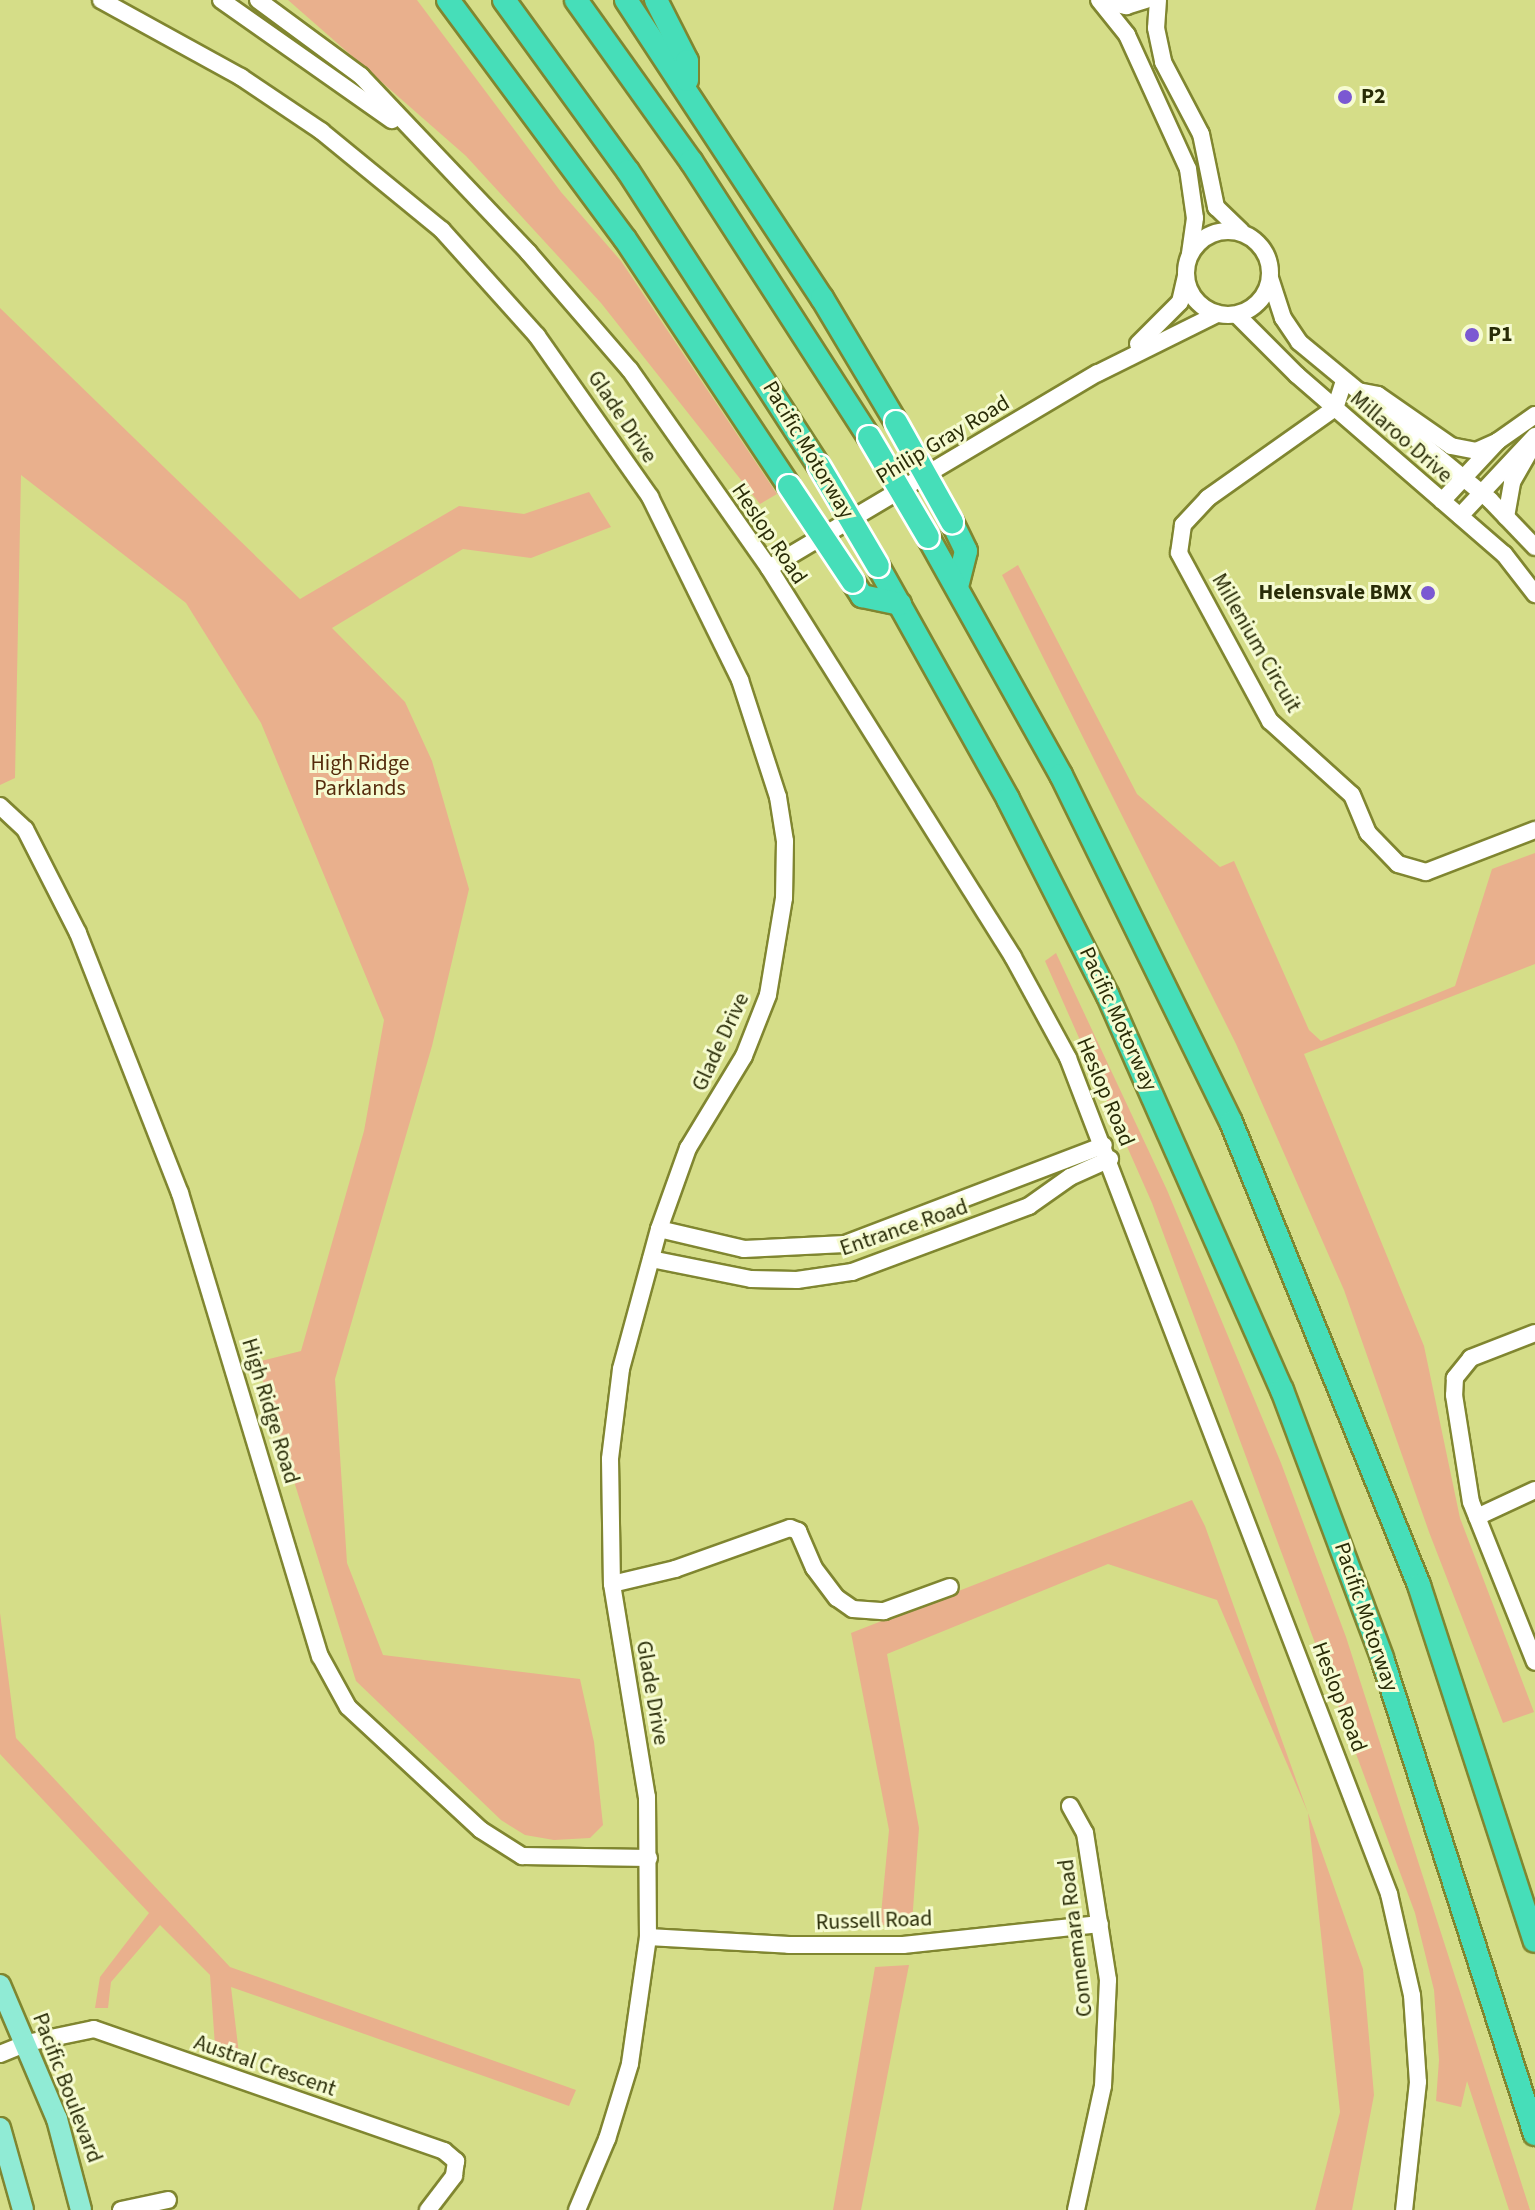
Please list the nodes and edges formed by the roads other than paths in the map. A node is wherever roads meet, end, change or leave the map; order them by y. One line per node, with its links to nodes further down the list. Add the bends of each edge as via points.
1 (101, 0): 39 (street, Glade Drive, via 281,102 442,230 537,336 590,406 650,497 740,680 767,754 785,841 777,959 744,1056 688,1148)
2 (221, 0): 13 (street, Heslop Road)
3 (258, 0): 13 (street, Heslop Road, via 361,76)
4 (448, 0): 35 (highway, bridge, via 625,239 862,596)
5 (504, 0): 35 (highway, Pacific Motorway, bridge, via 636,184 819,466)
6 (576, 0): 33 (highway, bridge, via 691,161 869,437)
7 (626, 0): 12 (highway)
8 (656, 0): 12 (highway, via 687,61)
9 (1100, 0): 10 (street, via 1126,6); 15 (street, via 1127,35 1188,169 1195,218)
10 (1146, 0)
11 (1158, 0): 14 (street, via 1161,54 1201,134 1213,200 1225,220)
12 (687, 88): 33 (highway, bridge, via 896,422 952,522 966,551)
13 (423, 142): 32 (street, Heslop Road, via 630,370)
14 (1246, 235): 15 (street, via 1219,232); 17 (street, via 1262,248)
15 (1190, 254): 16 (street)
16 (1186, 277): 18 (street, via 1196,300); 20 (street, Philip Gray Road, via 1180,302 1153,333)
17 (1270, 278): 19 (street, via 1259,301); 21 (street, Millaroo Drive, via 1283,318 1299,342)
18 (1217, 314): 19 (street); 20 (street, Philip Gray Road)
19 (1237, 315): 22 (street, Millaroo Drive)
20 (1098, 373): 32 (street, Philip Gray Road)
21 (1350, 386): 22 (street); 25 (street, via 1378,395 1451,446 1476,451); 26 (street, Millaroo Drive)
22 (1335, 408): 28 (street, Millaroo Drive); 37 (street, Millenium Circuit, via 1208,498 1183,525 1179,553 1270,721 1352,795 1368,833 1398,864 1426,872)
23 (1535, 415): 25 (street)
24 (1535, 439): 27 (street); 30 (street, via 1512,482)
25 (1498, 441): 26 (street)
26 (1463, 479): 27 (street, Millaroo Drive); 28 (street)
27 (1481, 493): 29 (street); 30 (street, Millaroo Drive)
28 (1442, 501): 29 (street, Millaroo Drive)
29 (1460, 516): 34 (street, Millaroo Drive, via 1504,554)
30 (1506, 517): 31 (street, Millaroo Drive)
31 (1535, 547)
32 (769, 568): 38 (street, Heslop Road, via 1013,957 1068,1058)
33 (957, 586): 53 (highway, via 1061,775 1231,1122 1419,1585)
34 (1535, 594)
35 (900, 604): 58 (highway, Pacific Motorway, via 1108,996 1276,1376 1382,1658)
36 (0, 806): 50 (street, High Ridge Road, via 25,829 78,933 148,1108 180,1193 320,1656 348,1707 481,1830 511,1851 552,1860)
37 (1535, 830)
38 (1107, 1152): 40 (street, Entrance Road); 42 (street, Entrance Road, via 1029,1206); 66 (street, Heslop Road, via 1389,1894 1412,1995 1418,2082)
39 (659, 1229): 40 (street, Entrance Road, via 744,1249); 41 (street, Glade Drive)
40 (845, 1244): 42 (street)
41 (651, 1259): 42 (street, Entrance Road, via 751,1279 797,1280); 46 (street, Glade Drive, via 619,1381 610,1459)
42 (852, 1272)
43 (1535, 1333): 45 (street, via 1471,1358 1455,1378)
44 (1535, 1490): 45 (street)
45 (1477, 1517): 48 (street)
46 (612, 1584): 47 (street, via 675,1569 790,1528 798,1531 814,1568 837,1598 853,1609 884,1611); 50 (street, Glade Drive, via 647,1797)
47 (950, 1587)
48 (1535, 1662)
49 (1070, 1806): 51 (street, Connemara Road, via 1085,1833)
50 (649, 1858): 52 (street, Glade Drive)
51 (1100, 1924): 52 (street, Russell Road, via 903,1945); 65 (street, Connemara Road, via 1108,2042)
52 (648, 1937): 64 (street, Glade Drive, via 630,2064)
53 (1535, 1941)
54 (0, 1985): 55 (main road, Pacific Boulevard)
55 (27, 2043): 56 (street, Austral Crescent); 61 (main road, Pacific Boulevard, via 66,2146); 63 (street, Austral Crescent, via 94,2029 444,2151 456,2161 454,2176)
56 (0, 2054)
57 (0, 2128): 60 (main road)
58 (1535, 2134)
59 (168, 2200): 62 (street)
60 (23, 2210)
61 (81, 2210)
62 (121, 2210)
63 (428, 2210)
64 (577, 2210)
65 (1076, 2210)
66 (1404, 2210)

